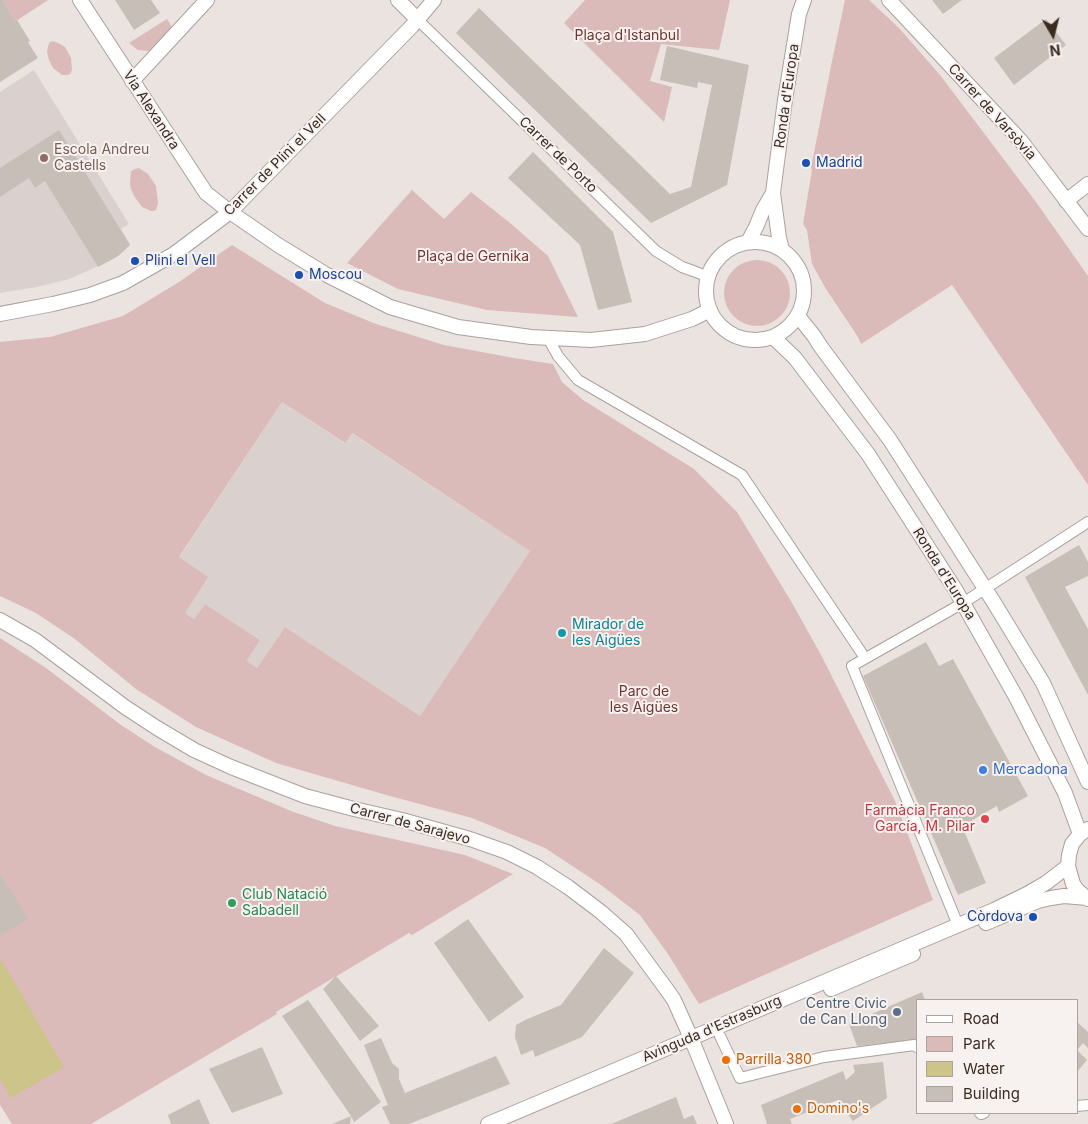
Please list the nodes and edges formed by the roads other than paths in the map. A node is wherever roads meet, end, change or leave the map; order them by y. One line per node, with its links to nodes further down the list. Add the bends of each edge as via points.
1 (80, 0): 8 (street, Via Alexandra)
2 (207, 0): 8 (street)
3 (398, 0): 7 (street)
4 (434, 0): 7 (street, Carrer de Plini el Vell)
5 (804, 0): 10 (street, Ronda d'Europa, via 786,90)
6 (889, 0): 11 (street, Carrer de Varsòvia, via 1021,141)
7 (417, 19): 12 (street, Carrer de Plini el Vell); 16 (street, Carrer de Porto, via 656,251 682,267)
8 (132, 81): 12 (street, Via Alexandra, via 206,193)
9 (1088, 184): 11 (street)
10 (773, 192): 14 (street, Ronda d'Europa); 15 (street, Ronda d'Europa)
11 (1066, 201): 13 (street, Carrer de Varsòvia)
12 (230, 212): 18 (street, Carrer de Plini el Vell, via 174,254 123,283 90,296); 21 (street, Via Alexandra, via 327,275 390,307 458,327)
13 (1088, 229)
14 (748, 242): 15 (street, via 772,244); 16 (street, via 723,254)
15 (782, 250): 19 (street, via 794,260 801,272 804,294)
16 (708, 277): 17 (street, via 706,294)
17 (710, 310): 20 (street, via 729,332 758,340); 21 (street, Via Alexandra, via 645,334 591,340)
18 (0, 314)
19 (798, 316): 20 (street); 23 (street, Ronda d'Europa, via 890,440)
20 (773, 337): 24 (street, Ronda d'Europa, via 795,358 868,454)
21 (548, 338): 26 (street, via 578,380 742,474)
22 (1088, 522): 23 (street)
23 (986, 589): 24 (street); 27 (street, Ronda d'Europa, via 1043,684)
24 (963, 603): 26 (street); 28 (street, Ronda d'Europa, via 1016,697)
25 (0, 620): 33 (street, Carrer de Sarajevo, via 35,640 125,707 194,750 305,796 470,839 537,867 568,887 626,934 668,990)
26 (865, 658): 31 (street, via 852,666)
27 (1088, 782)
28 (1084, 831): 29 (street, via 1072,844)
29 (1068, 866): 30 (street, via 1073,884); 31 (street, Avinguda d'Estrasburg, via 1027,894)
30 (1088, 899): 32 (street, Avinguda d'Estrasburg, via 1060,896 1038,901)
31 (958, 925): 33 (street, Avinguda d'Estrasburg)
32 (720, 1036): 33 (street, Avinguda d'Estrasburg); 34 (street, via 740,1078 824,1056)
33 (692, 1043): 35 (street, Avinguda d'Estrasburg); 36 (street, Avinguda d'Estrasburg, via 650,1065); 37 (street, Carrer de Sarajevo)
34 (916, 1046)
35 (488, 1124)
36 (512, 1124)
37 (726, 1124)

